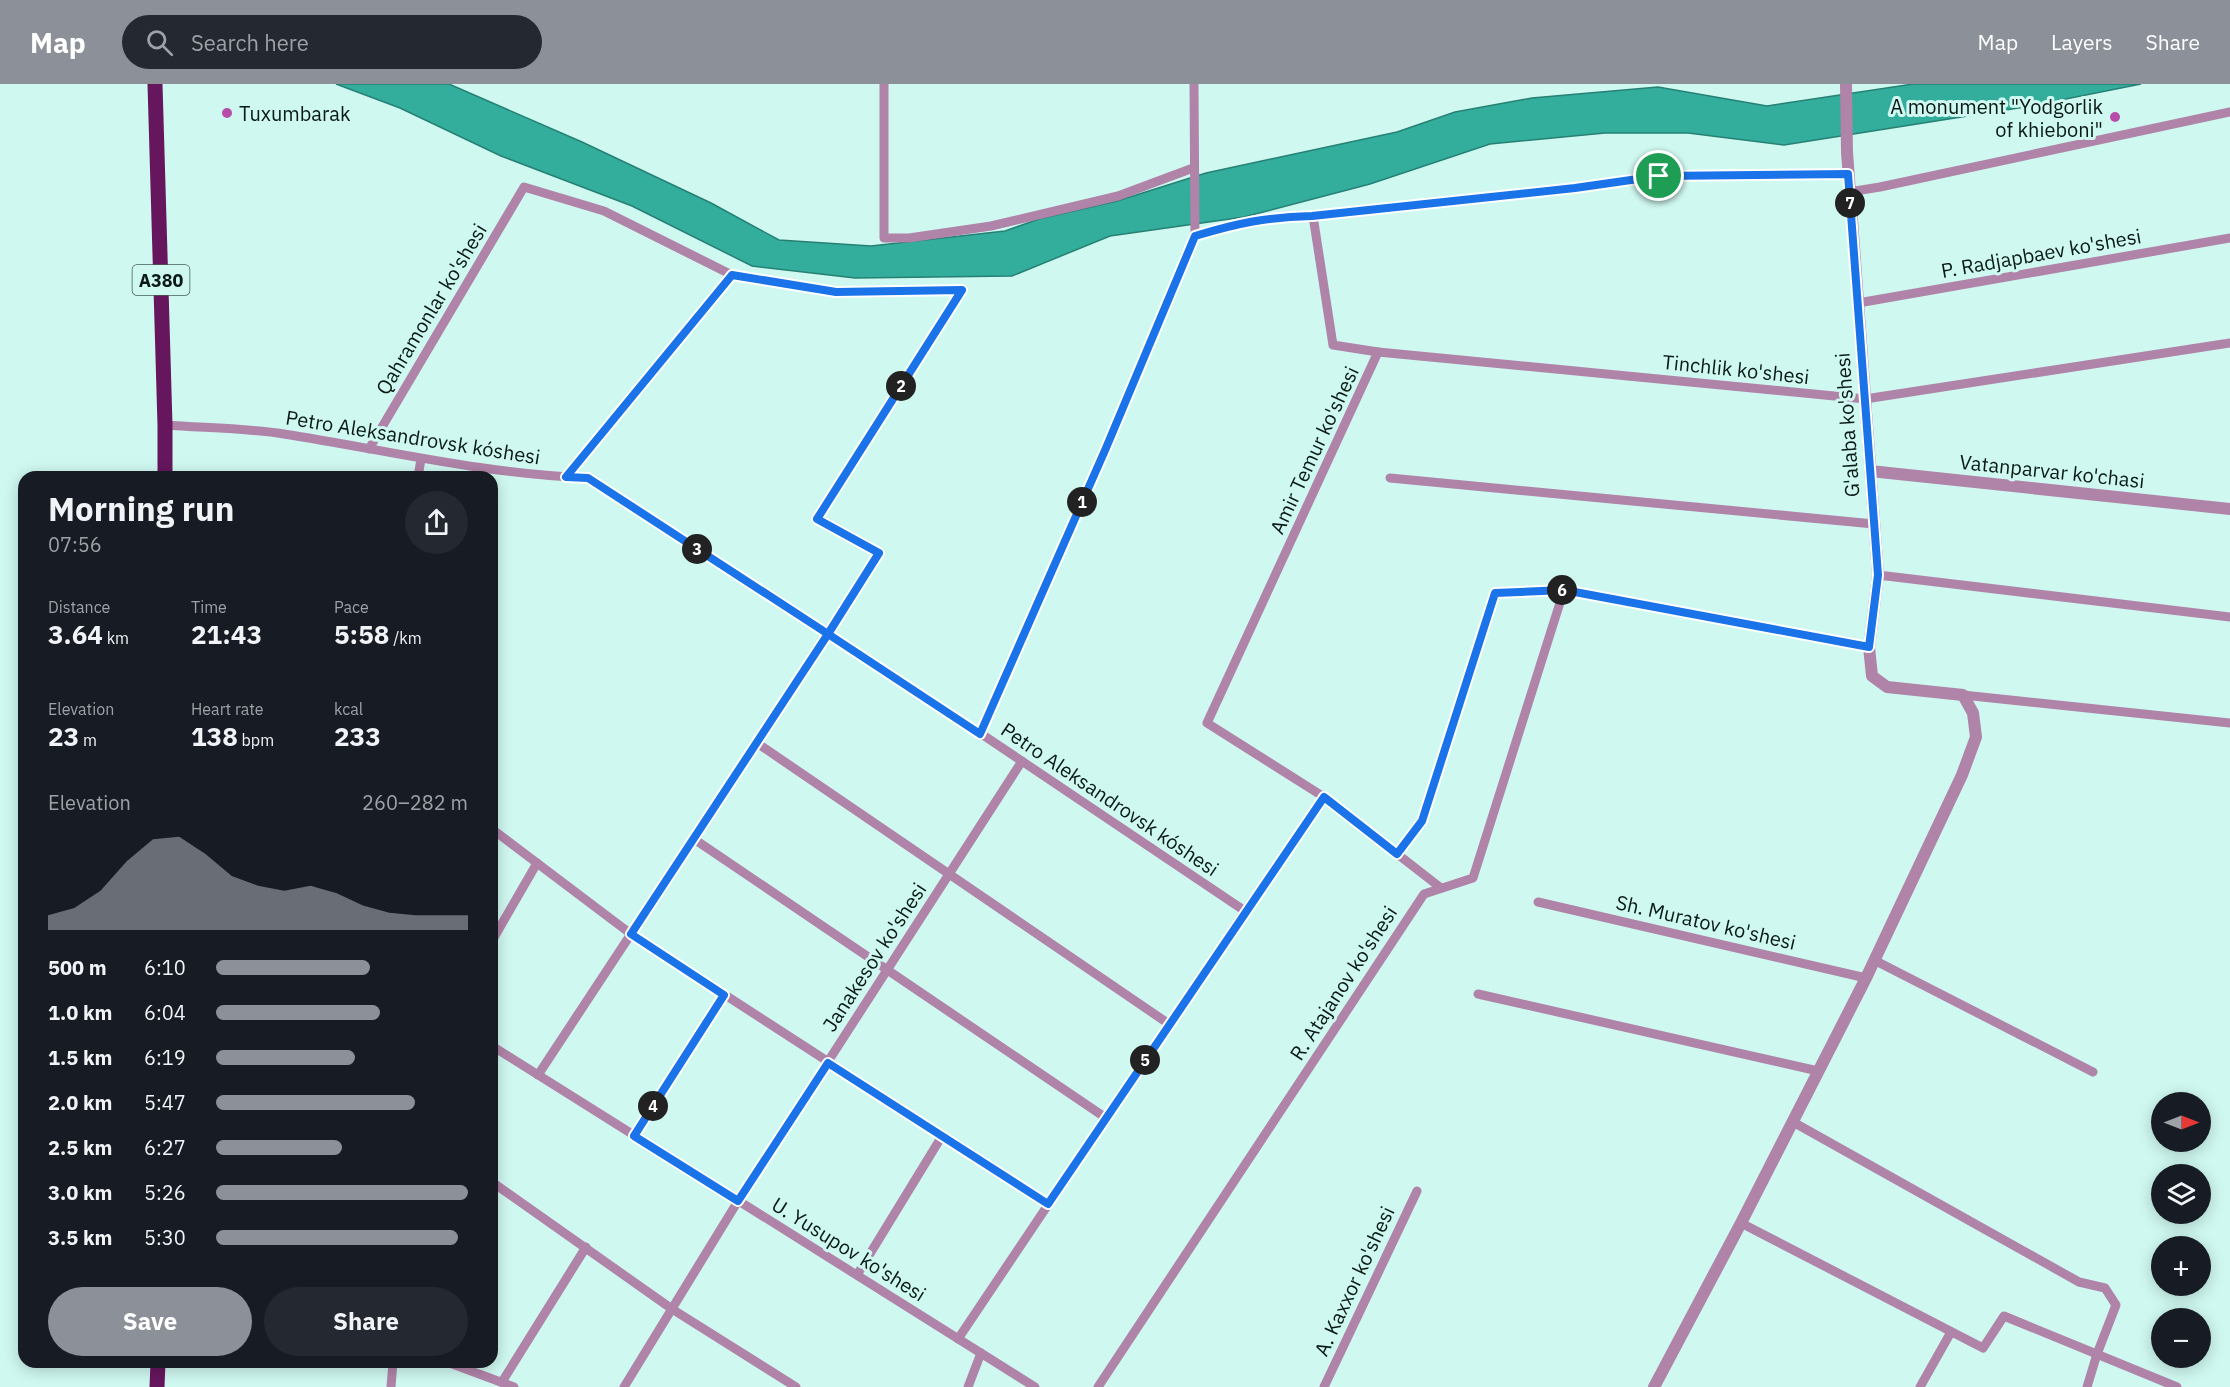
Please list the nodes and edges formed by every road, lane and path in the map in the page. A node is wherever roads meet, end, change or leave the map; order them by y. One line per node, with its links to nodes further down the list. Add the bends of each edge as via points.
1 (155, 84): 17 (highway, A380)
2 (884, 84): 6 (street, via 884,238 991,226 1118,196)
3 (1194, 84): 6 (street)
4 (1846, 85): 7 (street, G'alaba ko'shesi)
5 (2230, 112): 8 (street)
6 (1193, 172): 10 (street)
7 (1848, 174): 8 (street, G'alaba ko'shesi); 9 (street, via 1659,176)
8 (1850, 192): 13 (street, G'alaba ko'shesi)
9 (1312, 216): 10 (street, via 1267,218); 15 (street, Amir Temur ko'shesi, via 1333,345)
10 (1194, 231): 34 (street, via 1106,448)
11 (2230, 238): 13 (street, P. Radjapbaev ko'shesi)
12 (732, 275): 18 (street, Qahramonlar ko'shesi, via 604,211 524,187); 23 (street); 30 (street, via 836,292 962,290 817,519 879,553)
13 (1858, 303): 16 (street, G'alaba ko'shesi)
14 (2230, 343): 16 (street, Tinchlik ko'shesi)
15 (1378, 352): 16 (street, Tinchlik ko'shesi); 37 (street, Amir Temur ko'shesi, via 1207,723)
16 (1865, 399): 22 (street, G'alaba ko'shesi)
17 (165, 425): 18 (street, Petro Aleksandrovsk kóshesi, via 282,434); 20 (highway, A380)
18 (369, 449): 19 (street, Petro Aleksandrovsk kóshesi)
19 (421, 459): 21 (street); 23 (street, Petro Aleksandrovsk kóshesi)
20 (165, 471)
21 (419, 471)
22 (1870, 471): 25 (street, Vatanparvar ko'chasi); 26 (street, G'alaba ko'shesi)
23 (566, 477): 30 (street, Petro Aleksandrovsk kóshesi, via 588,478)
24 (1390, 478): 26 (street)
25 (2230, 509)
26 (1874, 524): 27 (street, G'alaba ko'shesi)
27 (1878, 575): 29 (street); 31 (street, G'alaba ko'shesi)
28 (1564, 590): 31 (street); 40 (street, via 1495,593 1422,821); 43 (street, R. Atajanov ko'shesi, via 1473,878)
29 (2230, 617)
30 (828, 634): 34 (street, Petro Aleksandrovsk kóshesi); 35 (street)
31 (1869, 647): 32 (street, G'alaba ko'shesi, via 1872,676 1887,687)
32 (1963, 695): 33 (street); 48 (street, via 1973,713 1976,737 1962,775)
33 (2230, 723)
34 (980, 734): 36 (street, Petro Aleksandrovsk kóshesi)
35 (757, 743): 39 (street); 42 (street)
36 (1022, 761): 42 (street, Janakesov ko'shesi); 45 (street, Petro Aleksandrovsk kóshesi)
37 (1324, 797): 40 (street); 45 (street)
38 (498, 834): 41 (street)
39 (694, 839): 47 (street); 49 (street)
40 (1397, 854): 43 (street)
41 (537, 863): 46 (street); 47 (street)
42 (949, 874): 49 (street, Janakesov ko'shesi); 53 (street)
43 (1441, 888): 86 (street, R. Atajanov ko'shesi, via 1424,894)
44 (1538, 902): 50 (street, Sh. Muratov ko'shesi)
45 (1245, 910): 53 (street)
46 (498, 931)
47 (631, 934): 52 (street); 58 (street)
48 (1874, 960): 50 (street); 57 (street)
49 (887, 970): 55 (street, Janakesov ko'shesi); 59 (street)
50 (1866, 978): 56 (street)
51 (1478, 994): 56 (street)
52 (724, 995): 55 (street); 61 (street)
53 (1169, 1024): 59 (street)
54 (498, 1050): 58 (street, U. Yusupov ko'shesi)
55 (828, 1063): 62 (street); 65 (street, Janakesov ko'shesi)
56 (1818, 1071): 60 (street)
57 (2092, 1072)
58 (538, 1075): 61 (street, U. Yusupov ko'shesi)
59 (1106, 1118): 66 (street)
60 (1792, 1122): 67 (street); 74 (street, via 2079,1282 2104,1288 2116,1305)
61 (634, 1136): 65 (street, U. Yusupov ko'shesi)
62 (942, 1136): 66 (street); 69 (street)
63 (498, 1186): 68 (street)
64 (1417, 1191): 87 (street, A. Kaxxor ko'shesi)
65 (738, 1201): 69 (street, U. Yusupov ko'shesi); 70 (street, Janakesov ko'shesi)
66 (1048, 1204): 72 (street)
67 (1741, 1223): 71 (street); 88 (street)
68 (585, 1248): 70 (street); 78 (street)
69 (857, 1275): 72 (street, U. Yusupov ko'shesi)
70 (672, 1309): 82 (street, Janakesov ko'shesi); 83 (street)
71 (1951, 1332): 74 (street, via 1983,1348 2004,1316); 89 (street)
72 (958, 1339): 73 (street, U. Yusupov ko'shesi)
73 (981, 1353): 84 (street); 85 (street, U. Yusupov ko'shesi)
74 (2097, 1354): 90 (street); 91 (street)
75 (158, 1368): 79 (highway)
76 (393, 1368): 80 (street)
77 (464, 1368): 78 (street)
78 (502, 1382): 81 (street)
79 (157, 1387)
80 (391, 1387)
81 (514, 1387)
82 (624, 1387)
83 (796, 1387)
84 (968, 1387)
85 (1035, 1387)
86 (1098, 1387)
87 (1324, 1387)
88 (1654, 1387)
89 (1920, 1387)
90 (2087, 1387)
91 (2177, 1387)

